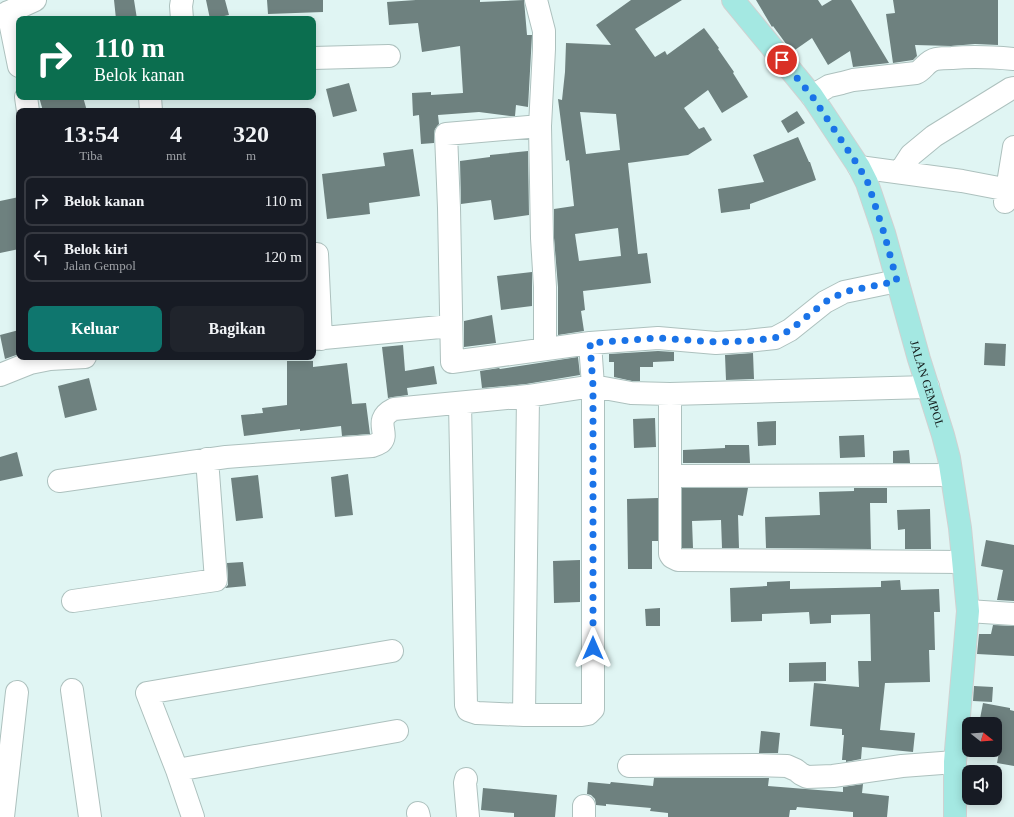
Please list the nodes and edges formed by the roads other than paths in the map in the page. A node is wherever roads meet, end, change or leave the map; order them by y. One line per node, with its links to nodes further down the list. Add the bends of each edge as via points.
1 (35, 0): 5 (street)
2 (182, 0): 6 (street)
3 (536, 0): 13 (street, via 544,31)
4 (733, 0): 12 (main road, JALAN GEMPOL)
5 (4, 14): 7 (street)
6 (182, 16)
7 (16, 56)
8 (389, 56): 9 (street)
9 (316, 58)
10 (1014, 59): 12 (street, via 935,59 926,63 916,73 853,80 829,86)
11 (1014, 88): 15 (street, via 934,136 911,155)
12 (812, 96): 16 (main road, JALAN GEMPOL)
13 (540, 126): 20 (street, via 446,134); 23 (street)
14 (1014, 148): 17 (street)
15 (900, 172): 16 (street); 17 (street, via 962,181)
16 (863, 175): 17 (street); 19 (main road, JALAN GEMPOL, via 884,233)
17 (1010, 197)
18 (317, 254): 21 (street)
19 (897, 281): 22 (street, via 844,292 825,302 790,330 775,338 716,342 658,338); 27 (main road, JALAN GEMPOL)
20 (451, 326): 21 (street); 23 (street, via 452,362)
21 (317, 339)
22 (590, 343): 23 (street); 26 (street)
23 (545, 349)
24 (45, 360): 25 (street, via 30,363)
25 (0, 376)
26 (593, 386): 28 (street, via 631,393); 29 (street); 42 (street, via 593,709 582,715)
27 (928, 387): 28 (street); 32 (main road, JALAN GEMPOL, via 943,435)
28 (670, 394): 33 (street)
29 (528, 396): 30 (street); 42 (street)
30 (460, 403): 31 (street, via 394,409 388,412 382,421 381,442 372,446); 42 (street, via 466,705 468,710 477,713)
31 (208, 459): 34 (street); 36 (street, via 216,580)
32 (951, 475): 33 (street); 35 (main road, JALAN GEMPOL)
33 (670, 476): 35 (street, via 670,554 678,560)
34 (59, 481)
35 (963, 562): 37 (main road, JALAN GEMPOL)
36 (73, 601)
37 (968, 611): 38 (street); 44 (main road, JALAN GEMPOL)
38 (1014, 614)
39 (392, 651): 46 (street, via 147,694)
40 (72, 690): 49 (street)
41 (17, 692): 48 (street)
42 (524, 715)
43 (397, 731): 46 (street)
44 (954, 762): 45 (street, via 807,777 787,766 756,764); 52 (main road, JALAN GEMPOL)
45 (629, 766)
46 (177, 770): 50 (street)
47 (466, 779): 51 (street)
48 (3, 817)
49 (90, 817)
50 (193, 817)
51 (468, 817)
52 (955, 817)

